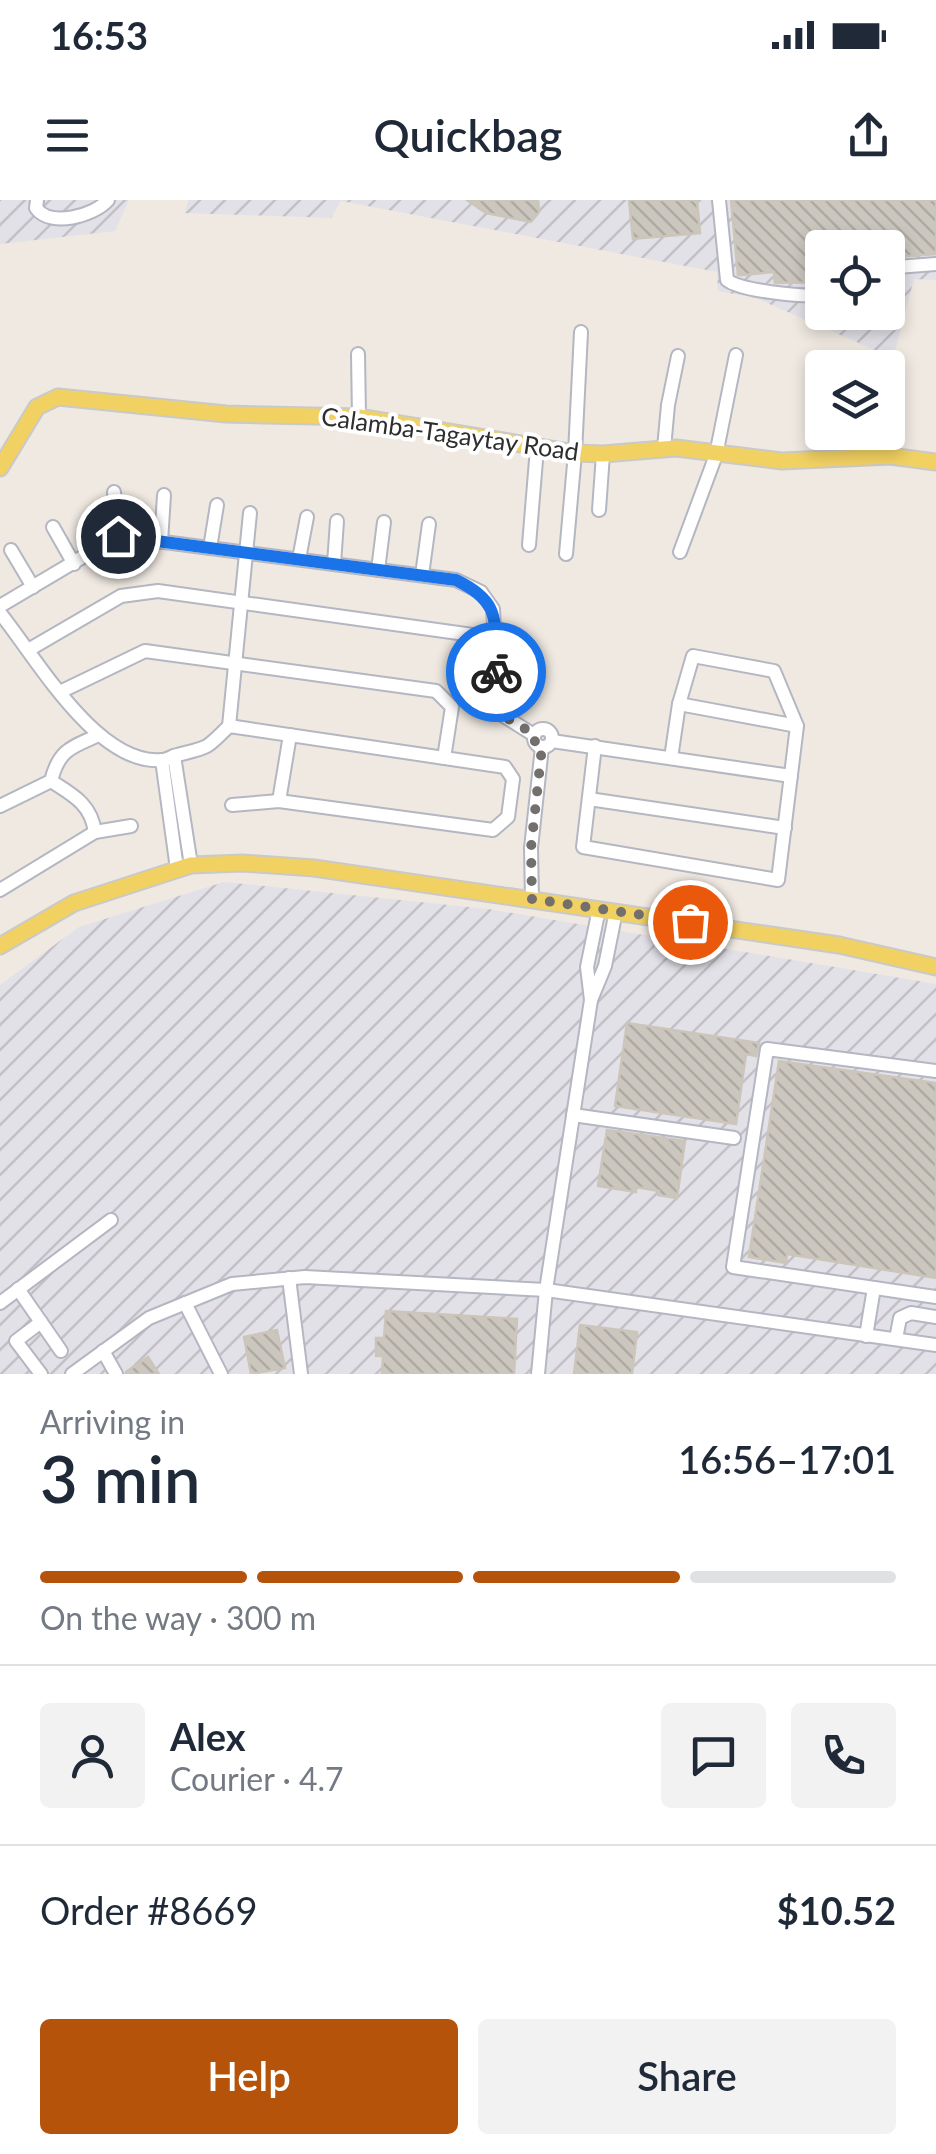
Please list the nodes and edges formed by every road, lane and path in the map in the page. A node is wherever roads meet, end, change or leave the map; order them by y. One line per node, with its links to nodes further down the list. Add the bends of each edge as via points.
1 (38, 200): 2 (street, via 40,214 52,219 96,212)
2 (108, 200)
3 (719, 200): 6 (street, via 727,280)
4 (936, 264): 5 (street)
5 (905, 266)
6 (805, 297)
7 (581, 332): 14 (street)
8 (358, 354): 11 (street)
9 (736, 355): 16 (street)
10 (678, 356): 13 (street)
11 (359, 418): 12 (main road, Calamba-Tagaytay Road); 18 (main road, Calamba-Tagaytay Road, via 194,412 58,397 37,407)
12 (538, 448): 14 (main road, Calamba-Tagaytay Road); 31 (street)
13 (664, 448): 15 (main road, Calamba-Tagaytay Road); 16 (main road, Calamba-Tagaytay Road)
14 (576, 453): 15 (main road, Calamba-Tagaytay Road); 36 (street)
15 (603, 454): 22 (street)
16 (716, 455): 17 (main road, Calamba-Tagaytay Road); 35 (street)
17 (936, 462)
18 (0, 468)
19 (114, 492): 29 (street)
20 (164, 494): 30 (street)
21 (217, 505): 32 (street)
22 (599, 510)
23 (250, 512): 34 (street)
24 (307, 516): 37 (street)
25 (337, 521): 39 (street)
26 (384, 522): 40 (street)
27 (429, 524): 41 (street)
28 (53, 526): 38 (street)
29 (118, 536): 30 (street); 38 (street)
30 (161, 542): 32 (street)
31 (529, 545)
32 (210, 548): 34 (street)
33 (11, 550): 42 (street)
34 (248, 552): 37 (street); 43 (street)
35 (680, 552)
36 (566, 554)
37 (299, 560): 39 (street)
38 (74, 564): 42 (street)
39 (334, 564): 40 (street)
40 (378, 570): 41 (street)
41 (422, 576): 45 (street, via 482,592 493,608)
42 (33, 587): 44 (street)
43 (242, 603): 45 (street); 46 (street, via 138,591); 47 (street)
44 (0, 609): 46 (street)
45 (494, 638): 54 (street, via 498,713)
46 (30, 649): 48 (street)
47 (235, 663): 48 (street, via 145,652); 50 (street); 57 (street, via 436,692 452,707)
48 (60, 692): 53 (street)
49 (679, 704): 51 (street); 51 (street, via 693,656 774,671); 58 (street)
50 (229, 726): 52 (street); 56 (street, via 207,748)
51 (797, 726): 59 (street)
52 (290, 734): 57 (street); 62 (street)
53 (99, 735): 56 (street, via 132,754); 60 (street, via 67,749)
54 (542, 741): 55 (street); 70 (street)
55 (595, 746): 58 (street); 61 (street)
56 (168, 758): 68 (street)
57 (444, 758): 62 (street, via 506,767 513,779 508,818 493,830)
58 (671, 758): 59 (street)
59 (791, 776): 66 (street)
60 (52, 780): 63 (street); 67 (street, via 86,805)
61 (589, 799): 66 (street); 66 (street, via 583,848 778,880)
62 (280, 801): 64 (street)
63 (1, 804)
64 (232, 805)
65 (130, 826): 67 (street)
66 (785, 828)
67 (95, 832): 69 (street)
68 (184, 867): 70 (main road, via 276,864); 73 (main road, via 74,903)
69 (0, 890)
70 (532, 899): 71 (main road)
71 (599, 909): 72 (main road); 75 (street, via 587,967)
72 (616, 912): 74 (main road, via 839,945); 75 (street)
73 (0, 946)
74 (936, 967)
75 (591, 1000): 77 (street)
76 (936, 1071): 81 (street, via 767,1049 733,1267)
77 (573, 1116): 78 (street); 83 (street)
78 (734, 1138)
79 (111, 1220): 82 (street)
80 (289, 1278): 83 (street); 86 (street, via 232,1284); 98 (street)
81 (874, 1288): 84 (street); 89 (street)
82 (18, 1289): 85 (street); 88 (street)
83 (546, 1290): 89 (street); 99 (street)
84 (936, 1297)
85 (0, 1303)
86 (185, 1303): 93 (street, via 149,1318); 97 (street)
87 (936, 1317): 90 (street, via 900,1318)
88 (41, 1322): 92 (street); 94 (street, via 16,1341)
89 (866, 1336): 90 (street)
90 (896, 1339): 91 (street)
91 (936, 1345)
92 (62, 1351)
93 (103, 1351): 95 (street); 96 (street)
94 (40, 1374)
95 (72, 1374)
96 (116, 1374)
97 (221, 1374)
98 (301, 1374)
99 (538, 1374)

